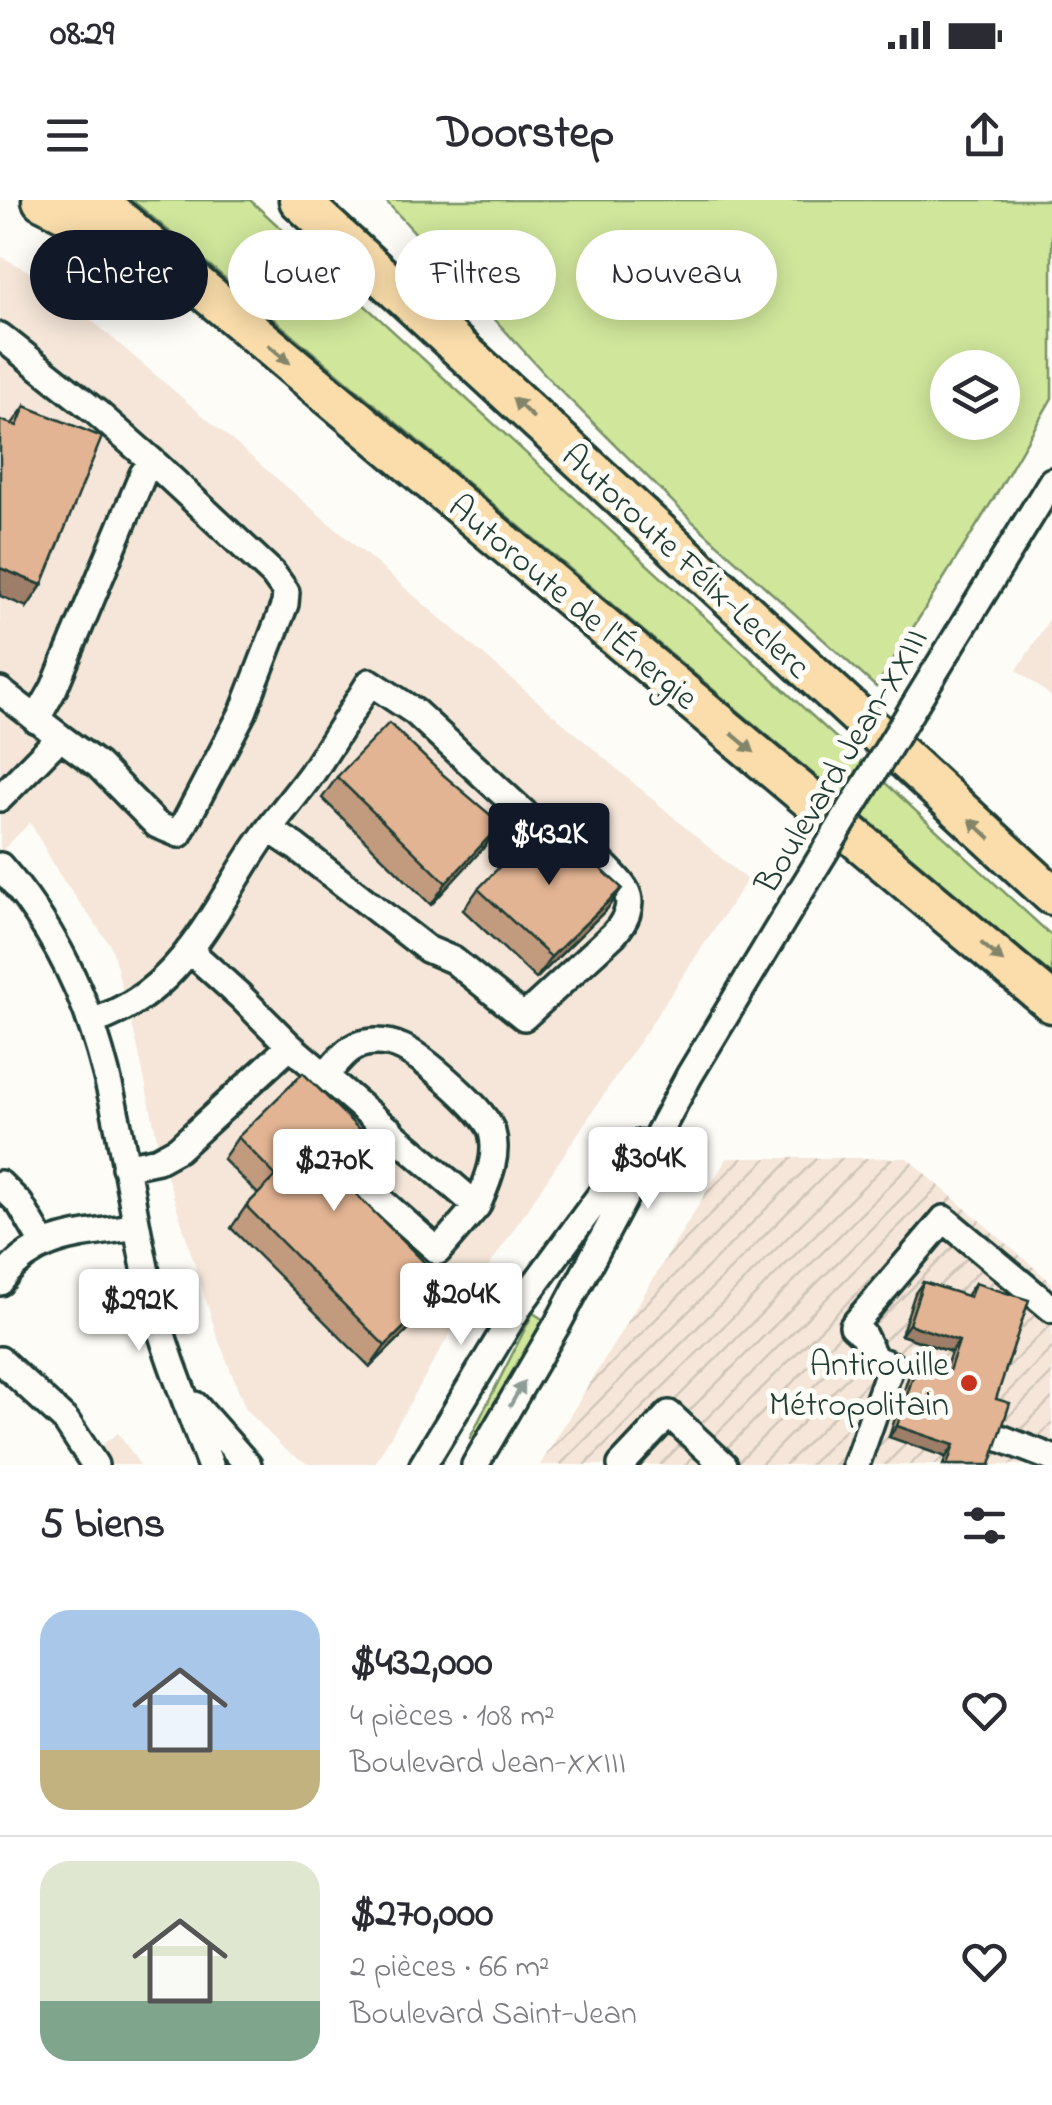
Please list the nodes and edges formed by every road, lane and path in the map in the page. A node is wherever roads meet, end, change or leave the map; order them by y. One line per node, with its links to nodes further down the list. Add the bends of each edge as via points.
1 (42, 200): 4 (highway)
2 (96, 200): 5 (highway, Autoroute de l'Énergie)
3 (310, 208): 18 (highway, Autoroute Félix-Leclerc, one-way to 3)
4 (102, 230)
5 (132, 230)
6 (208, 293): 20 (highway, Autoroute de l'Énergie, one-way to 20)
7 (0, 336): 8 (street)
8 (152, 461): 11 (street); 12 (street, via 273,574 286,592 285,604 242,712 179,834 157,825 98,764)
9 (1052, 481): 24 (street, Boulevard Jean-XXIII, bridge)
10 (0, 691): 11 (street)
11 (36, 720): 12 (street)
12 (60, 737): 13 (street)
13 (0, 798)
14 (524, 813): 16 (street, via 414,712 370,682)
15 (559, 824): 16 (street, via 626,889 628,907 614,934 524,1017)
16 (269, 829): 19 (street)
17 (0, 866): 21 (street, via 58,948)
18 (1052, 896)
19 (190, 950): 21 (street, via 150,992); 22 (street)
20 (1047, 1001)
21 (91, 1022): 26 (street)
22 (290, 1046): 23 (street); 26 (street, via 178,1150)
23 (325, 1076): 25 (street); 28 (street, via 356,1045 378,1042 408,1051 442,1078 491,1129 493,1160)
24 (689, 1076): 40 (street, Boulevard Jean-XXIII, via 521,1302); 41 (street, Boulevard Jean-XXIII, one-way to 24)
25 (390, 1130): 28 (street); 28 (street, via 350,1174 423,1238 438,1250)
26 (125, 1167): 29 (street)
27 (0, 1184): 30 (street)
28 (478, 1206)
29 (137, 1226): 30 (street); 34 (street, via 160,1328)
30 (44, 1244): 31 (street, via 20,1258)
31 (0, 1282)
32 (1052, 1309): 44 (street, via 944,1219 854,1326 875,1359 891,1365)
33 (0, 1360): 37 (street, via 66,1421)
34 (184, 1394): 38 (street); 39 (street)
35 (995, 1436): 36 (street)
36 (1052, 1458)
37 (95, 1465)
38 (210, 1465)
39 (248, 1465)
40 (423, 1465)
41 (475, 1465)
42 (620, 1465): 43 (street, via 670,1414)
43 (724, 1465)
44 (856, 1465)

